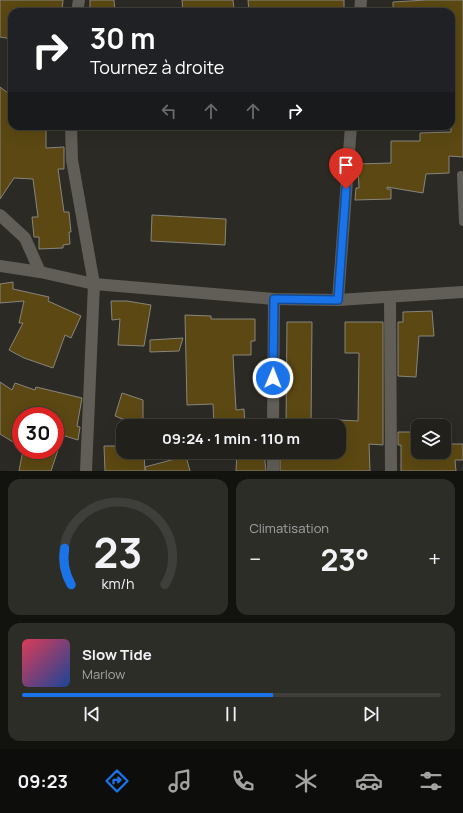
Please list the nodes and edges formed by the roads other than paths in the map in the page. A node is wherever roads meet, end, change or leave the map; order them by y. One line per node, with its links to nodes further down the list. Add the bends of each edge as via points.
1 (71, 130): 8 (street, via 72,160)
2 (351, 130): 12 (street)
3 (460, 175): 5 (lane)
4 (0, 215): 7 (street, via 25,238)
5 (463, 222)
6 (0, 266): 7 (street)
7 (40, 272): 8 (street)
8 (94, 284): 11 (street); 15 (street)
9 (463, 292): 10 (street)
10 (390, 297): 12 (street); 17 (street)
11 (274, 299): 12 (street); 13 (street)
12 (338, 300)
13 (273, 419)
14 (273, 459): 16 (street)
15 (86, 471)
16 (273, 471)
17 (391, 471)

